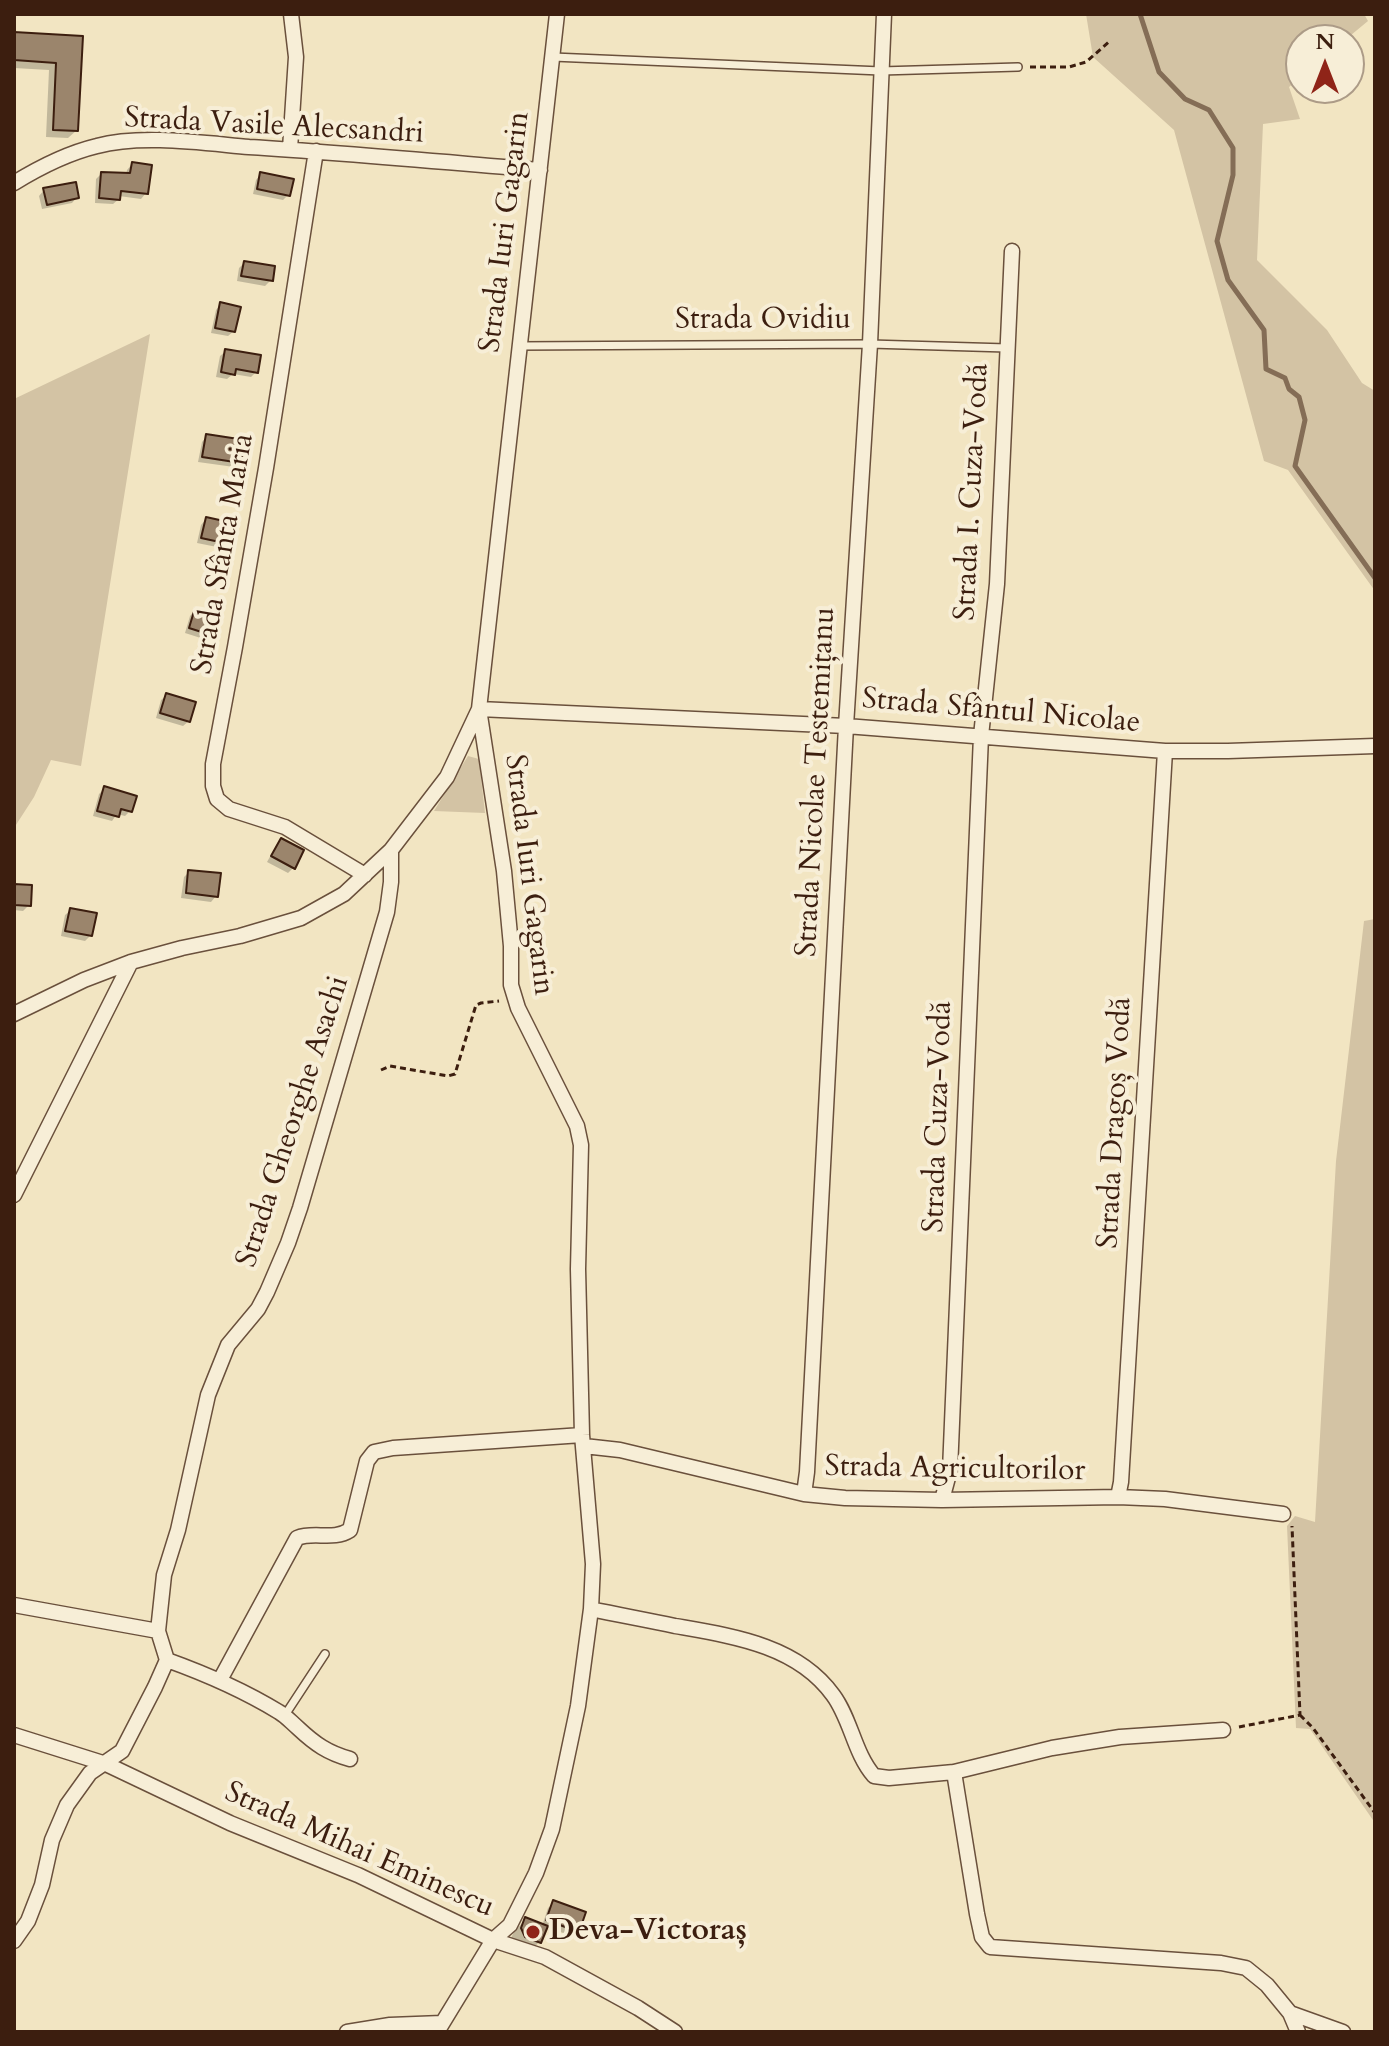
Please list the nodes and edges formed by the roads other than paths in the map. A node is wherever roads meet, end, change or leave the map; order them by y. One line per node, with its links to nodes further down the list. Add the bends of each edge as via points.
1 (291, 14): 7 (street, via 296,57)
2 (557, 14): 4 (street, Strada Iuri Gagarin)
3 (884, 14): 6 (street, Strada Nicolae Testemițanu)
4 (553, 57): 6 (lane); 9 (street, Strada Iuri Gagarin)
5 (1018, 67): 6 (lane)
6 (881, 71): 12 (street, Strada Nicolae Testemițanu)
7 (290, 149): 8 (street, Strada Vasile Alecsandri); 10 (street, Strada Vasile Alecsandri, via 137,141 99,145)
8 (316, 151): 9 (street, Strada Vasile Alecsandri); 21 (street, Strada Sfânta Maria, via 213,786 217,799 229,809 285,827)
9 (540, 170): 13 (street, Strada Iuri Gagarin)
10 (14, 183)
11 (1012, 251): 14 (street, Strada I. Cuza-Vodă)
12 (870, 344): 13 (lane, Strada Ovidiu); 14 (lane, Strada Ovidiu); 16 (street, Strada Nicolae Testemițanu)
13 (519, 346): 15 (street, Strada Iuri Gagarin)
14 (1007, 348): 17 (street, Strada I. Cuza-Vodă, via 997,584)
15 (479, 709): 16 (street, Strada Sfântul Nicolae); 20 (street, via 447,777); 25 (street, Strada Iuri Gagarin, via 504,871 511,985 581,1145)
16 (846, 726): 17 (street, Strada Sfântul Nicolae); 26 (street, Strada Nicolae Testemițanu)
17 (981, 736): 19 (street, Strada Sfântul Nicolae); 28 (street, Strada Cuza-Vodă, via 950,1470)
18 (1375, 746): 19 (street, Strada Sfântul Nicolae)
19 (1165, 751): 27 (street, Strada Dragoș Vodă)
20 (391, 850): 21 (street); 32 (street, Strada Gheorghe Asachi, via 387,912 300,1208 267,1292 228,1345 208,1395 164,1575)
21 (365, 875): 22 (street, via 344,894 301,918)
22 (131, 962): 23 (street); 24 (street)
23 (14, 1014)
24 (14, 1195)
25 (583, 1440): 26 (street, Strada Agricultorilor); 31 (street, Strada Iuri Gagarin, via 593,1564); 35 (street, Strada Agricultorilor, via 374,1452 367,1461 350,1530 340,1536 297,1538)
26 (804, 1494): 28 (street, Strada Agricultorilor)
27 (1118, 1497): 28 (street, Strada Agricultorilor); 29 (street, Strada Agricultorilor)
28 (942, 1500)
29 (1283, 1514)
30 (14, 1605): 32 (street)
31 (591, 1609): 41 (street, via 762,1645 818,1677 835,1697 874,1776); 42 (street, Strada Iuri Gagarin, via 578,1706 552,1829 510,1925)
32 (158, 1631): 34 (street, Strada Gheorghe Asachi)
33 (325, 1654): 36 (lane)
34 (167, 1660): 35 (street); 40 (street, via 122,1751)
35 (220, 1680): 36 (street)
36 (285, 1715): 39 (street, via 330,1753)
37 (1223, 1730): 41 (street, via 1120,1737)
38 (14, 1735): 40 (street, Strada Mihai Eminescu)
39 (350, 1759)
40 (106, 1764): 42 (street, Strada Mihai Eminescu); 43 (street, via 90,1773 67,1805 28,1921)
41 (954, 1772): 44 (street, via 977,1914 990,1947 1246,1968)
42 (493, 1940): 45 (street, Strada Iuri Gagarin); 47 (street, Strada Mihai Eminescu, via 545,1957)
43 (14, 1941)
44 (1290, 2013): 48 (street); 49 (street)
45 (440, 2028): 46 (street, via 390,2025)
46 (347, 2032)
47 (675, 2032)
48 (1298, 2032)
49 (1343, 2032)

